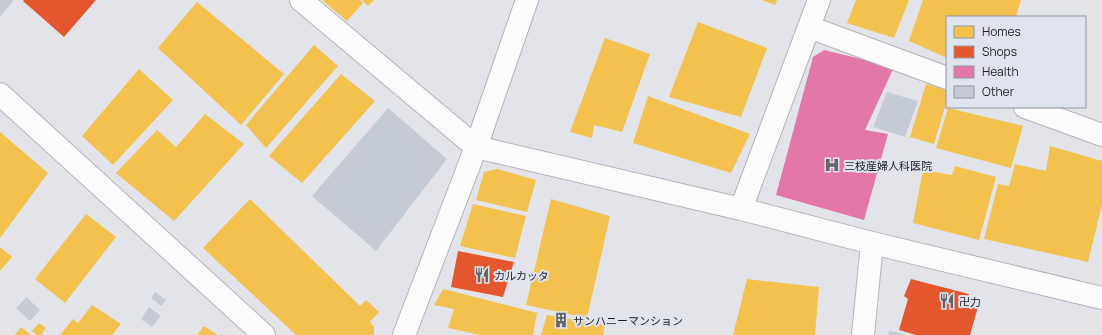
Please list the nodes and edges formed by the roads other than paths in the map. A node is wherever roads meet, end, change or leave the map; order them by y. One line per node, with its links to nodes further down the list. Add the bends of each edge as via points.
1 (301, 0): 9 (street)
2 (527, 0): 9 (street)
3 (819, 0): 4 (street)
4 (810, 28): 5 (street); 10 (street)
5 (946, 78)
6 (0, 94): 13 (street)
7 (1028, 108): 8 (street)
8 (1102, 135)
9 (476, 148): 10 (street); 14 (street)
10 (741, 208): 11 (street)
11 (872, 243): 12 (street); 15 (street)
12 (1102, 296)
13 (264, 335)
14 (404, 335)
15 (863, 335)

